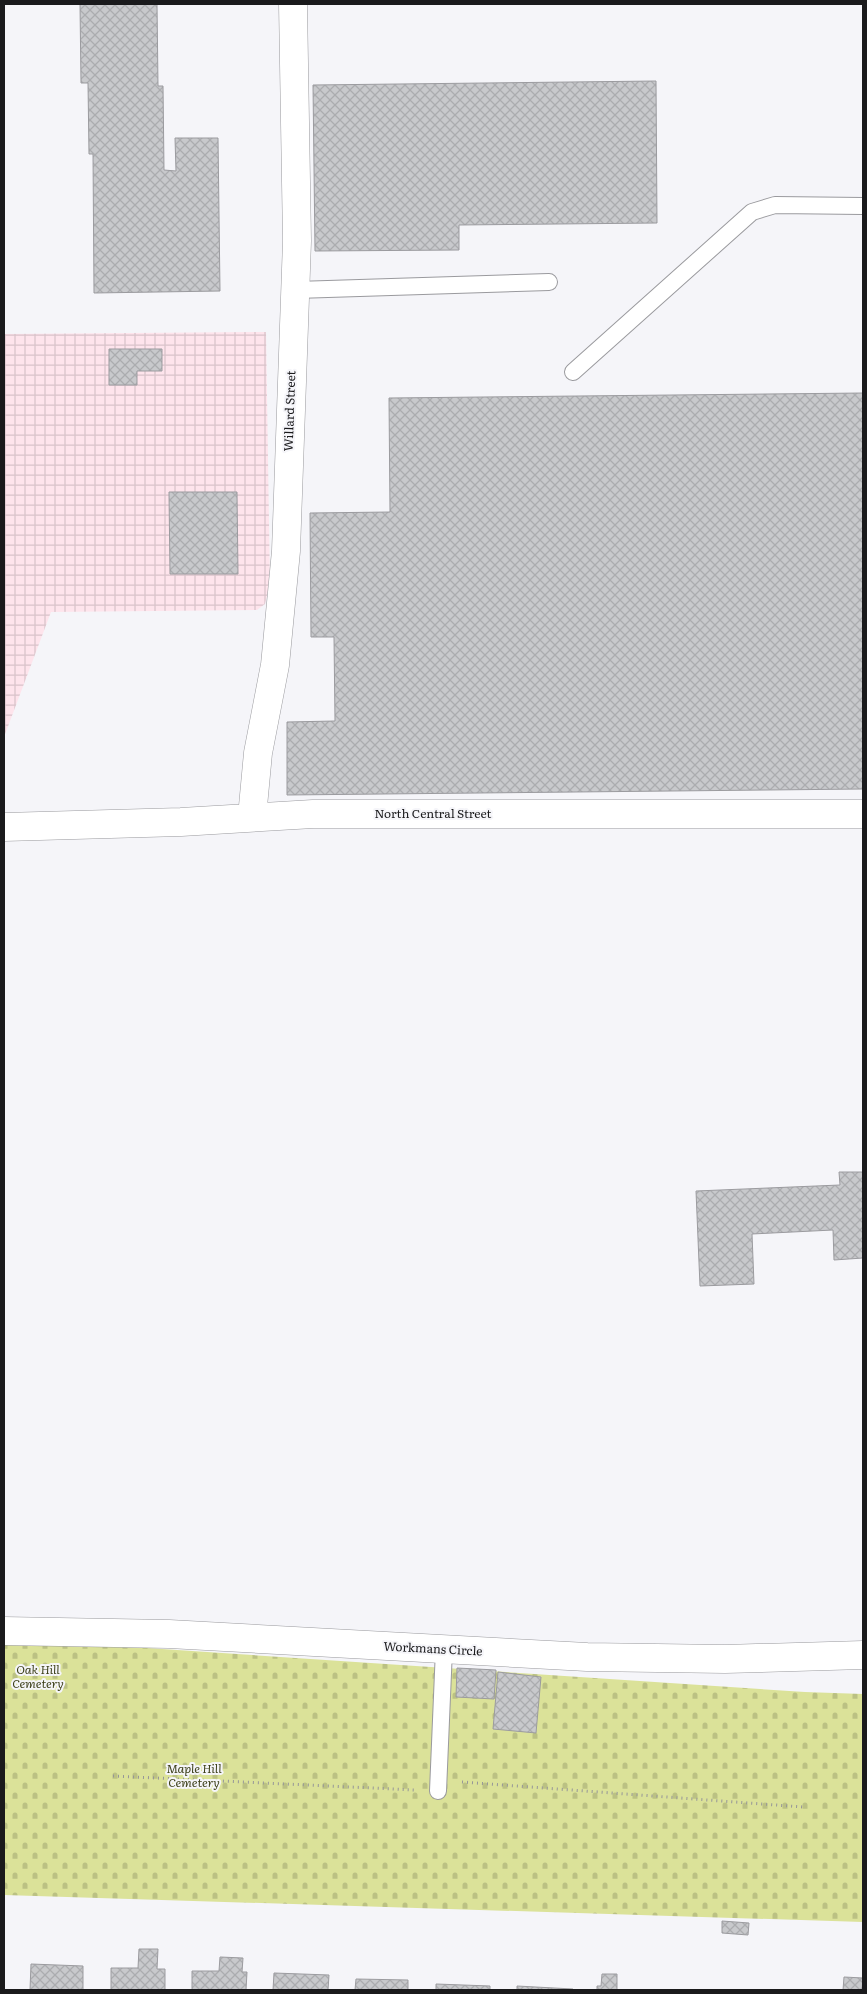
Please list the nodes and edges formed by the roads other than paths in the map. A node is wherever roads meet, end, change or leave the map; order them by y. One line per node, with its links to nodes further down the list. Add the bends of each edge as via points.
1 (293, 4): 4 (street, Willard Street)
2 (863, 206): 5 (lane, via 775,205 752,212)
3 (549, 282): 4 (lane)
4 (296, 290): 7 (street, Willard Street, via 286,551 275,665 258,753)
5 (572, 372)
6 (863, 814): 7 (street, North Central Street)
7 (252, 816): 8 (street, North Central Street, via 181,822)
8 (4, 827)
9 (4, 1631): 10 (street, Workmans Circle, via 169,1634)
10 (444, 1649): 11 (street, Workmans Circle, via 705,1659); 12 (lane)
11 (863, 1655)
12 (438, 1785)

